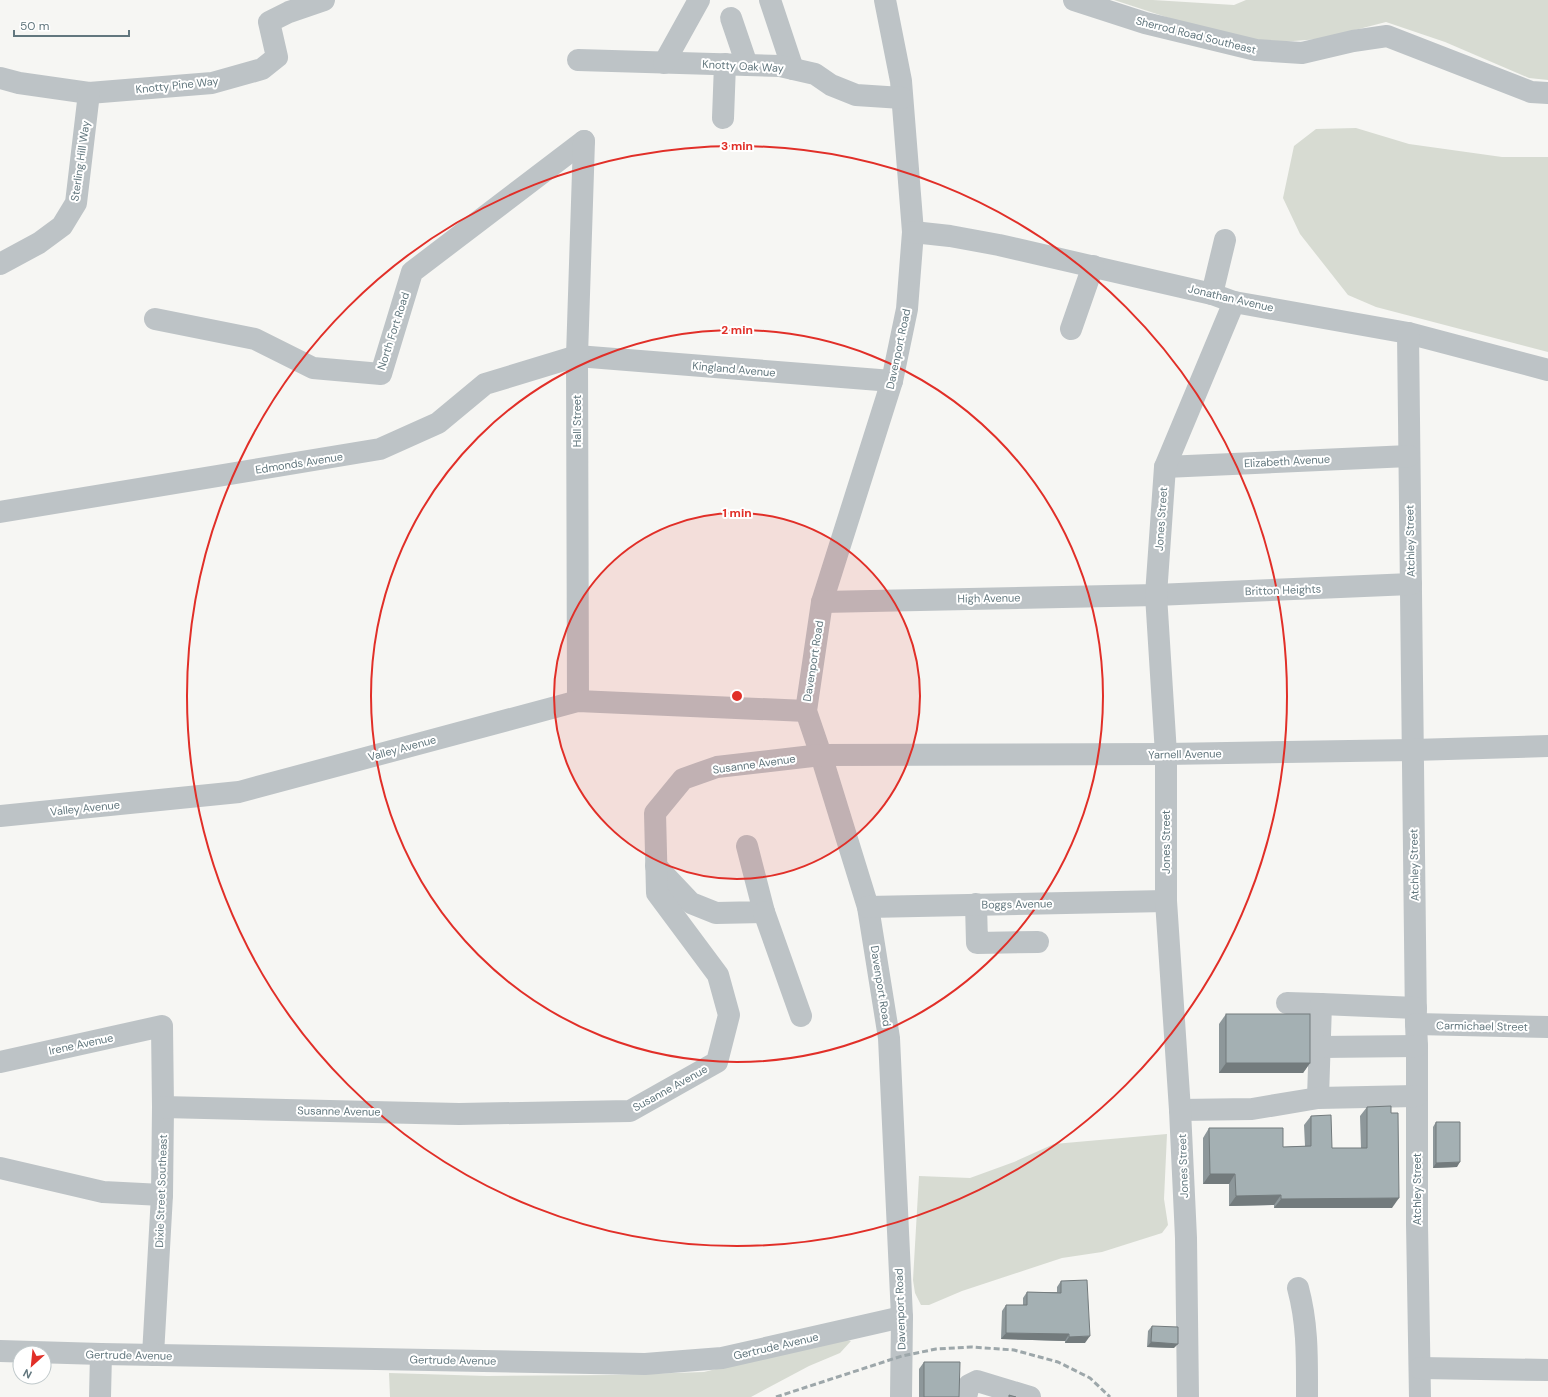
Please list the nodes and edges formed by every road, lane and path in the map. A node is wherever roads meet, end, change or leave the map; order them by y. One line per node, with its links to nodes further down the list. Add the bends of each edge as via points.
1 (324, 0): 13 (street, Knotty Pine Way, via 268,22 278,57 262,69 212,83)
2 (699, 0): 8 (street)
3 (770, 0): 11 (street)
4 (885, 0): 15 (street, Davenport Road)
5 (1074, 0): 14 (street, Sherrod Road Southeast, via 1145,23 1256,50 1302,53 1387,36 1531,92)
6 (732, 18): 10 (street)
7 (578, 60): 8 (street, Knotty Oak Way)
8 (664, 63): 9 (street, Knotty Oak Way)
9 (725, 64): 10 (street, Knotty Oak Way); 16 (street)
10 (747, 65): 11 (street, Knotty Oak Way)
11 (793, 69): 15 (street, Knotty Oak Way, via 815,74 831,85 856,95)
12 (0, 78): 13 (street, Knotty Pine Way)
13 (88, 93): 20 (street, Sterling Hill Way, via 76,203 62,226 39,243)
14 (1548, 93)
15 (902, 98): 18 (street, Davenport Road)
16 (723, 118)
17 (584, 141): 24 (street, North Fort Road, via 412,272 381,374 312,368 256,339); 27 (street, Hall Street)
18 (913, 232): 21 (street, Jonathan Avenue, via 950,236); 29 (street, Davenport Road, via 907,309)
19 (1225, 240): 22 (street)
20 (0, 264)
21 (1094, 266): 22 (street, Jonathan Avenue); 25 (street)
22 (1212, 294): 23 (street, Jonathan Avenue)
23 (1234, 302): 26 (street, Jonathan Avenue); 31 (street, Jones Street)
24 (155, 319)
25 (1071, 329)
26 (1408, 333): 28 (street, Jonathan Avenue); 30 (street, Atchley Street)
27 (577, 356): 29 (street, Kingland Avenue); 32 (street, Edmonds Avenue, via 485,384 438,423 380,449); 36 (street, Hall Street)
28 (1548, 370)
29 (892, 381): 35 (street, Davenport Road)
30 (1409, 456): 31 (street, Elizabeth Avenue); 33 (street, Atchley Street)
31 (1165, 467): 34 (street, Jones Street)
32 (0, 512)
33 (1411, 584): 34 (street, Britton Heights); 39 (street, Atchley Street)
34 (1156, 595): 35 (street, High Avenue); 40 (street, Jones Street)
35 (822, 602): 37 (street, Davenport Road)
36 (578, 701): 37 (street, Valley Avenue); 42 (street, Valley Avenue, via 239,792)
37 (806, 711): 41 (street, Davenport Road)
38 (1548, 746): 39 (street, Yarnell Avenue)
39 (1413, 750): 40 (street, Yarnell Avenue); 53 (street, Atchley Street)
40 (1166, 754): 41 (street, Yarnell Avenue); 45 (street, Jones Street)
41 (821, 755): 44 (street, Susanne Avenue, via 717,767 683,779 655,813); 47 (street, Davenport Road)
42 (0, 816)
43 (747, 846): 48 (street)
44 (656, 866): 48 (street, via 691,902 716,913); 61 (street, Susanne Avenue, via 657,894 718,975 730,1015 717,1062 630,1111 459,1114)
45 (1166, 901): 46 (street, Boggs Avenue); 62 (street, Jones Street)
46 (976, 904): 47 (street, Boggs Avenue); 49 (street, via 977,944)
47 (868, 907): 66 (street, Davenport Road, via 889,1038)
48 (764, 912): 52 (street)
49 (1038, 942)
50 (1287, 1003): 51 (street, Carmichael Street)
51 (1321, 1004): 53 (street, Carmichael Street); 57 (street)
52 (801, 1016)
53 (1416, 1016): 55 (street, Carmichael Street); 56 (street, Atchley Street)
54 (162, 1026): 58 (street, Irene Avenue); 61 (street, Dixie Street Southeast)
55 (1548, 1027)
56 (1417, 1046): 57 (street); 59 (street, Atchley Street)
57 (1321, 1047): 60 (street)
58 (0, 1062)
59 (1416, 1096): 60 (street); 70 (street, Atchley Street)
60 (1318, 1098): 62 (street, via 1252,1109)
61 (163, 1107): 64 (street, Dixie Street Southeast)
62 (1180, 1110): 76 (street, Jones Street, via 1186,1238)
63 (0, 1168): 64 (street, via 103,1192)
64 (162, 1195): 69 (street, Dixie Street Southeast)
65 (1298, 1288): 77 (street, via 1304,1310)
66 (902, 1317): 69 (street, Gertrude Avenue, via 722,1358 645,1364); 73 (street, Davenport Road)
67 (0, 1351): 68 (street, Gertrude Avenue)
68 (101, 1354): 69 (street, Gertrude Avenue); 72 (street)
69 (154, 1355)
70 (1420, 1368): 71 (street); 78 (street, Atchley Street)
71 (1548, 1370)
72 (100, 1397)
73 (901, 1397)
74 (966, 1397): 75 (street, via 969,1385 977,1381)
75 (1030, 1397)
76 (1188, 1397)
77 (1308, 1397)
78 (1420, 1397)

